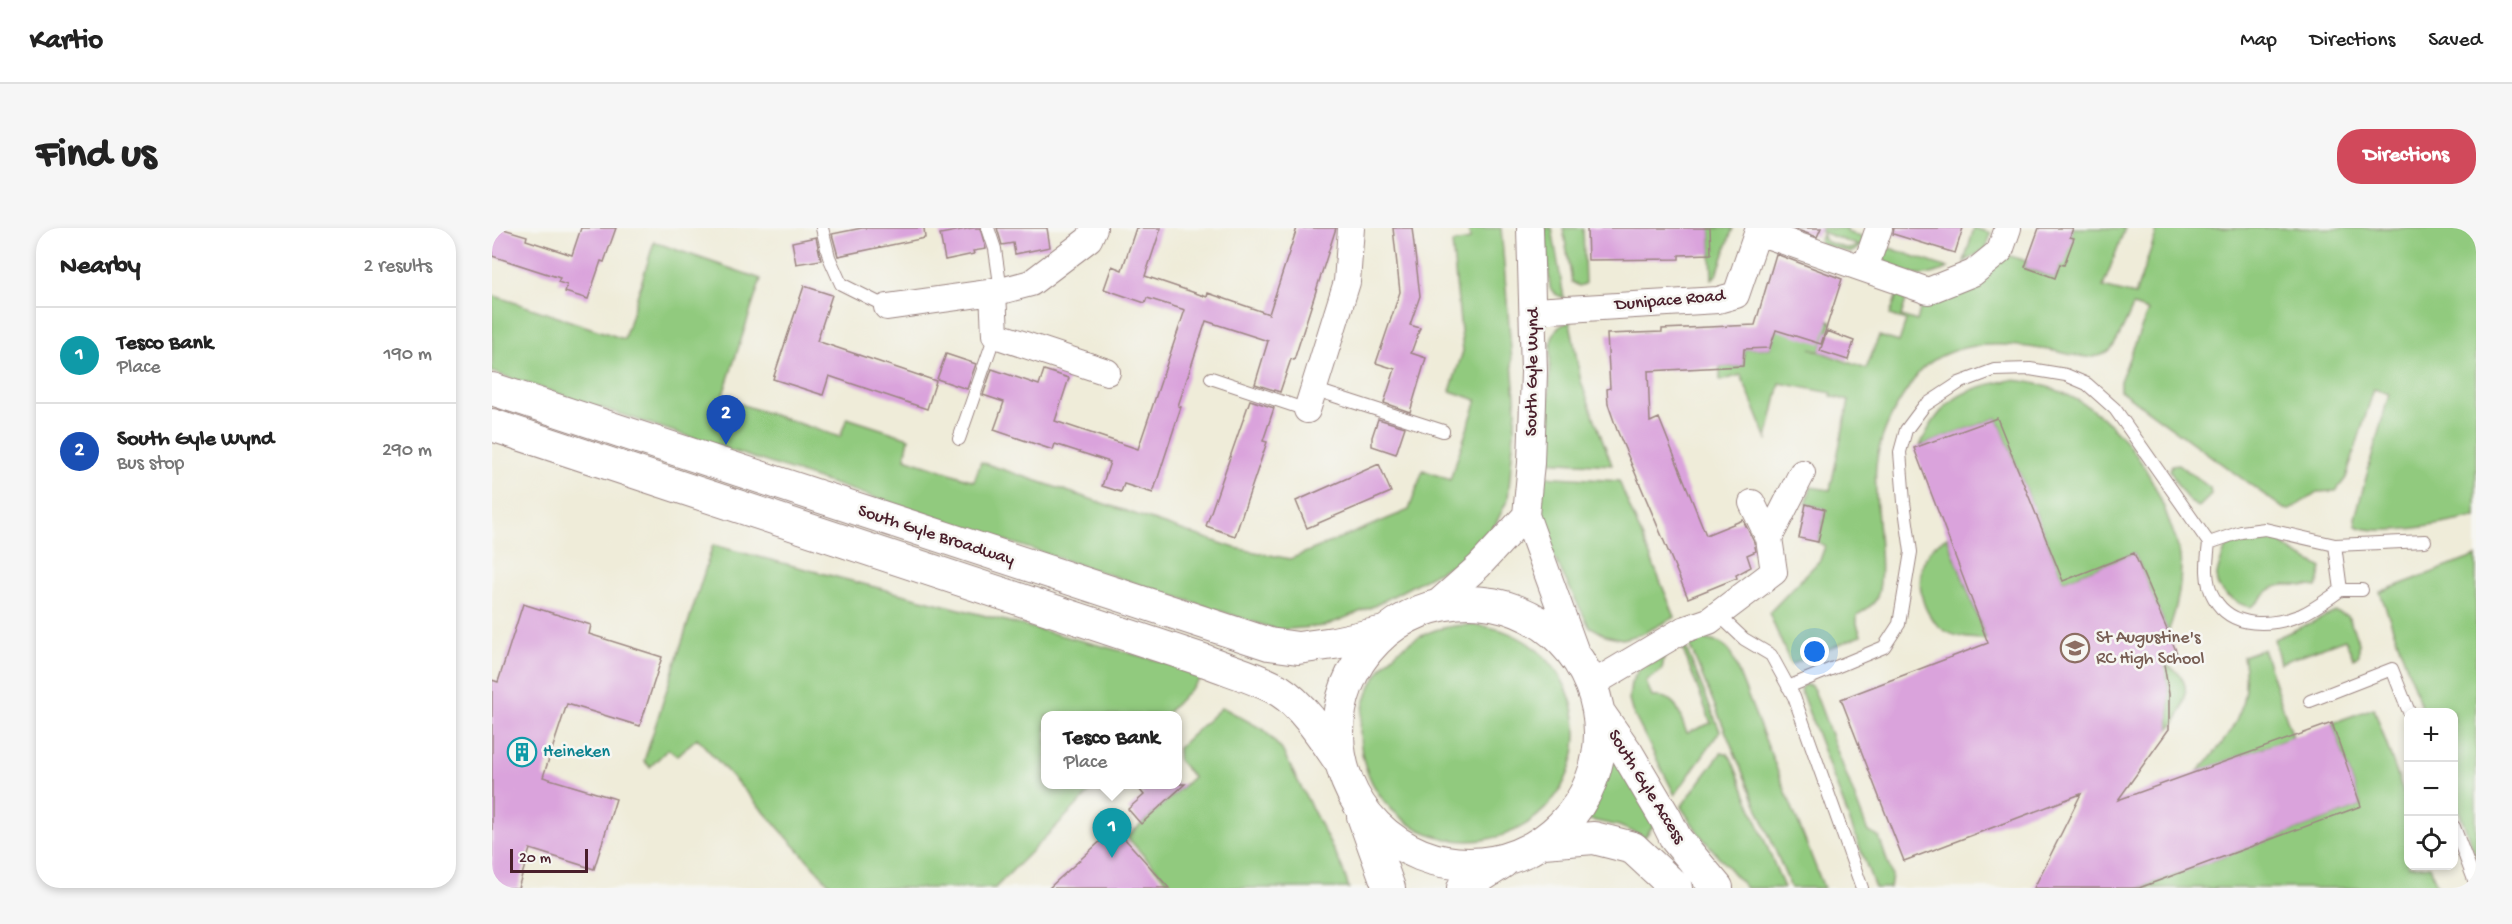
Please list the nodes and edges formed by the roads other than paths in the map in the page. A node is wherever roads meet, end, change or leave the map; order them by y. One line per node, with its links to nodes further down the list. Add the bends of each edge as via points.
1 (822, 228): 11 (lane, via 841,284)
2 (988, 228): 10 (lane, via 995,249)
3 (1095, 228): 10 (street, via 1089,239 1031,283)
4 (1351, 228): 17 (street, via 1347,282)
5 (1530, 228): 12 (street, South Gyle Wynd)
6 (1879, 228): 9 (street)
7 (2008, 228): 9 (street, via 2000,251 1973,273 1928,291)
8 (1758, 230): 9 (street); 12 (street, Dunipace Road, via 1736,295 1718,300)
9 (1877, 278)
10 (997, 291): 11 (street); 13 (street)
11 (886, 308)
12 (1534, 311): 23 (street, South Gyle Wynd, via 1532,451)
13 (995, 335): 14 (street); 20 (lane)
14 (1107, 372)
15 (1210, 378): 17 (lane)
16 (492, 389): 32 (street, South Gyle Broadway, via 1269,644 1298,648)
17 (1310, 400): 19 (lane)
18 (492, 425): 37 (street, South Gyle Broadway, via 1258,681 1282,692 1310,720)
19 (1443, 431)
20 (959, 439)
21 (1802, 473): 24 (street)
22 (1752, 503): 24 (street)
23 (1526, 515): 30 (street, via 1479,566); 33 (street, South Gyle Wynd)
24 (1769, 538): 31 (street, via 1774,572)
25 (2425, 541): 27 (lane)
26 (2209, 543): 27 (lane, via 2265,528); 28 (lane, via 2206,569 2214,598 2234,619 2261,624 2302,615); 34 (lane, via 2115,409 2087,384 2066,375 2030,369 1994,370 1959,383 1924,405 1906,430 1900,452 1911,552 1899,624 1884,647)
27 (2335, 545): 28 (lane)
28 (2342, 590): 29 (lane)
29 (2362, 590)
30 (1434, 606): 32 (street, South Gyle Access); 33 (street, South Gyle Access, via 1475,602 1515,610 1551,630)
31 (1709, 621): 33 (street, via 1683,630); 34 (lane, via 1725,621 1744,639 1771,655)
32 (1385, 632): 37 (street, via 1360,659 1345,692 1338,727)
33 (1590, 685): 40 (street, via 1600,749 1590,786 1570,817); 46 (street, South Gyle Access, via 1676,840)
34 (1788, 687): 47 (lane)
35 (2310, 701): 36 (lane, via 2392,669)
36 (2407, 708)
37 (1341, 762): 38 (street)
38 (1358, 803): 41 (street, via 1382,830 1411,850 1444,862 1478,864); 43 (street)
39 (2458, 838): 42 (lane)
40 (1542, 842): 41 (street); 45 (street, South Gyle Access, via 1594,838 1633,848)
41 (1512, 857): 44 (street)
42 (2476, 885)
43 (1389, 888)
44 (1463, 888)
45 (1676, 888)
46 (1717, 888)
47 (1862, 888)

